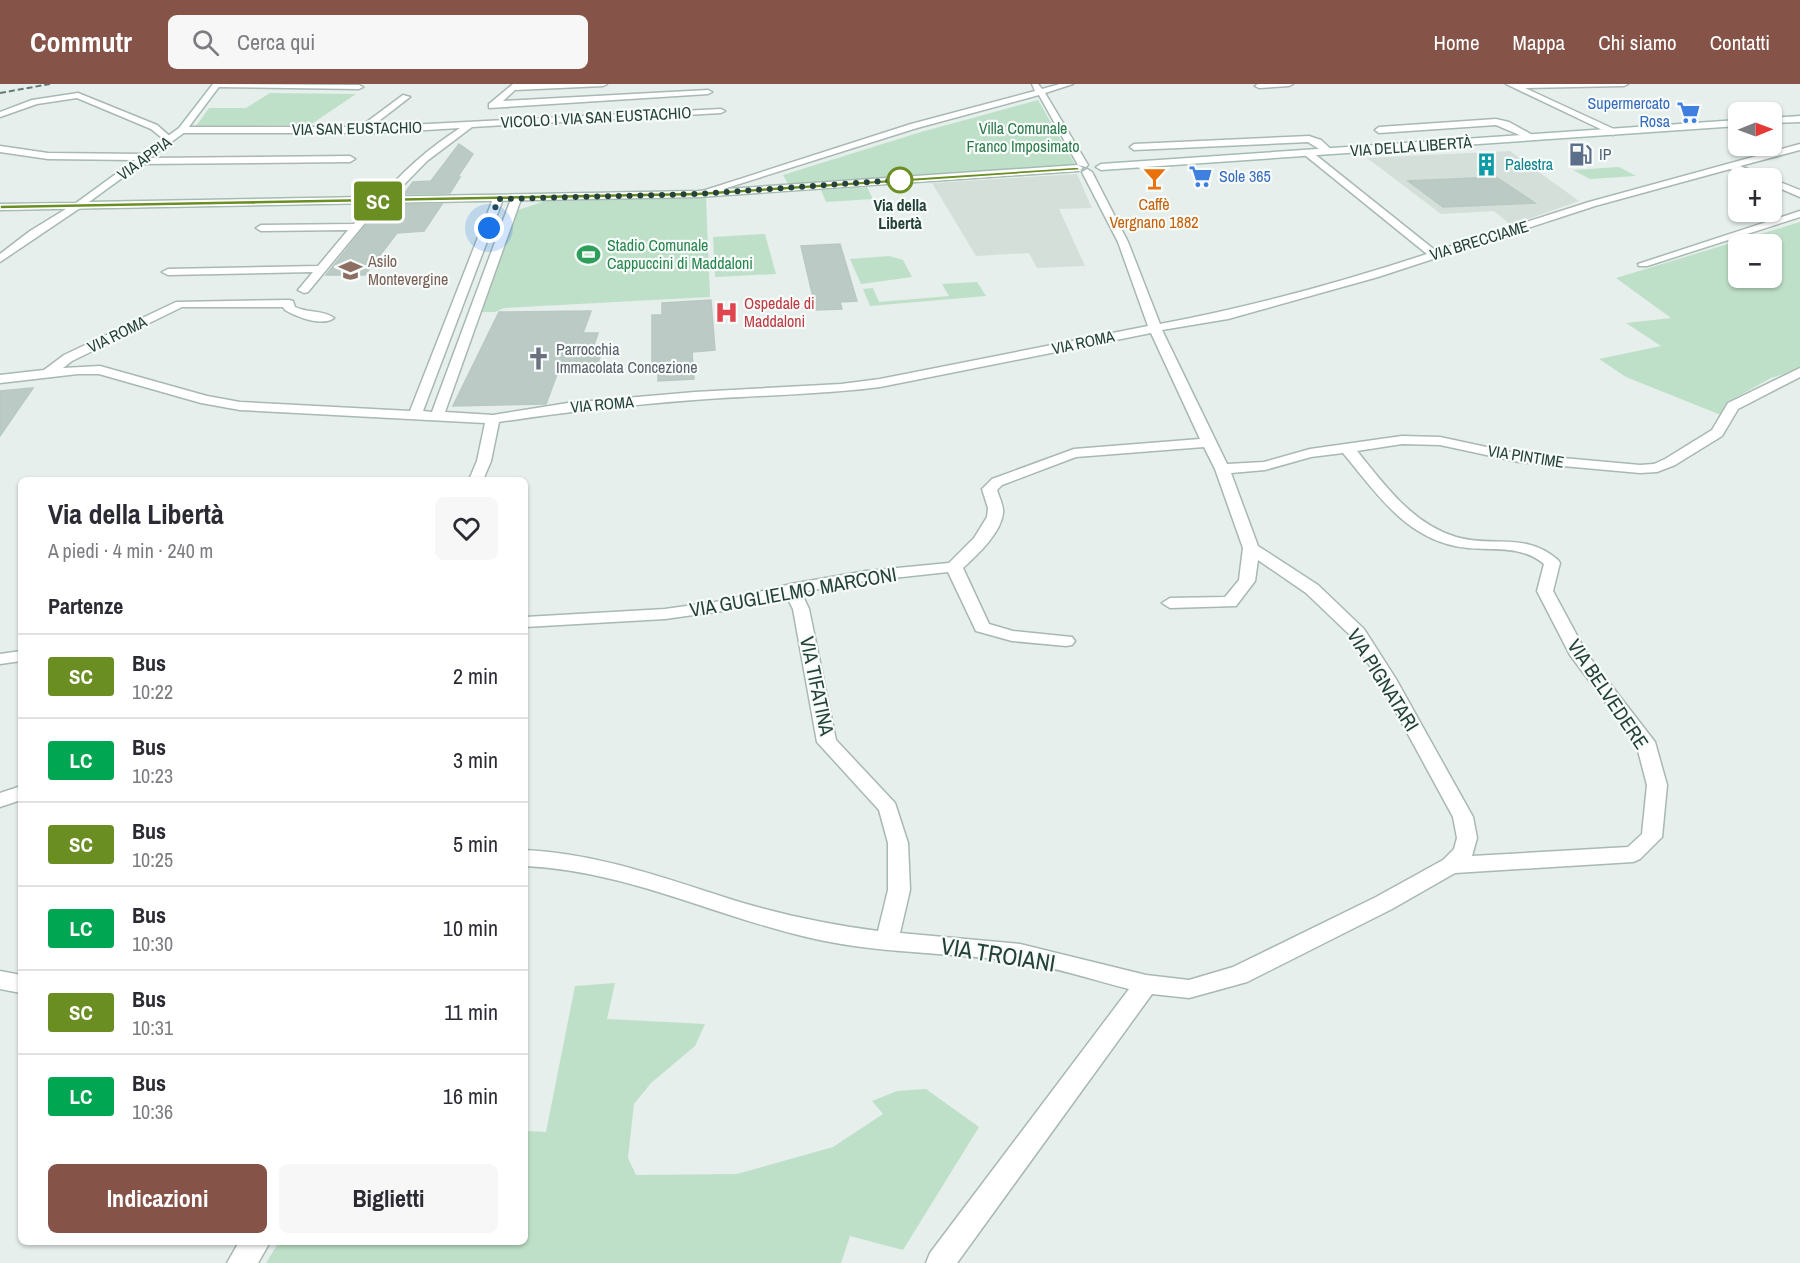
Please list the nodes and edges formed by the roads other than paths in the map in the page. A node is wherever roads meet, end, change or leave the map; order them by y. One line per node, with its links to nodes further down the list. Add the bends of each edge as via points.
1 (603, 84): 8 (street)
2 (1034, 84): 12 (street)
3 (1069, 84): 12 (street)
4 (1289, 84): 9 (street)
5 (1624, 84): 7 (street)
6 (216, 85): 10 (street); 22 (street, VIA APPIA)
7 (1512, 85): 26 (street)
8 (515, 86): 14 (street)
9 (1259, 86)
10 (358, 87)
11 (708, 93): 14 (street)
12 (1041, 93): 40 (street); 42 (street, via 914,126)
13 (406, 97): 24 (street)
14 (495, 104): 20 (street)
15 (626, 110): 20 (street)
16 (721, 111): 20 (street, VICOLO I VIA SAN EUSTACHIO)
17 (0, 115): 29 (street, via 35,102 78,95 154,127)
18 (1800, 119): 19 (street)
19 (1782, 120)
20 (475, 121): 24 (street, VIA SAN EUSTACHIO); 47 (street, via 406,172)
21 (1728, 124): 26 (street, VIA DELLA LIBERTÀ)
22 (182, 130): 23 (street, VIA SAN EUSTACHIO); 29 (street, VIA APPIA)
23 (283, 130): 24 (street, VIA SAN EUSTACHIO); 27 (street)
24 (362, 130)
25 (1379, 130): 28 (street, via 1496,122)
26 (1613, 132): 28 (street, VIA DELLA LIBERTÀ)
27 (275, 137)
28 (1532, 138): 34 (street, VIA DELLA LIBERTÀ)
29 (170, 139): 36 (street, VIA APPIA)
30 (1134, 147): 34 (street, via 1309,139)
31 (1800, 147): 39 (street, VIA BRECCIAME)
32 (0, 148): 36 (street, via 48,156)
33 (258, 152): 37 (street)
34 (1330, 152): 35 (street, VIA DELLA LIBERTÀ)
35 (1309, 154): 40 (street, VIA DELLA LIBERTÀ, via 1101,167 1098,171); 53 (street)
36 (142, 159): 37 (street); 48 (street, VIA APPIA)
37 (249, 159): 38 (street)
38 (350, 159)
39 (1733, 167): 53 (street, VIA BRECCIAME, via 1592,204)
40 (1083, 168): 42 (street); 60 (street, via 1123,242)
41 (1782, 186): 43 (street)
42 (698, 194): 45 (street)
43 (1800, 194)
44 (498, 199): 45 (street); 47 (street); 64 (street)
45 (516, 199): 65 (street)
46 (369, 201): 47 (street); 48 (street); 51 (street, via 374,206)
47 (383, 201)
48 (78, 206): 49 (street); 54 (street, VIA APPIA)
49 (0, 207)
50 (1800, 214): 55 (street)
51 (357, 226): 52 (street); 56 (street)
52 (261, 228)
53 (1433, 254): 60 (street, VIA BRECCIAME, via 1307,294)
54 (0, 259)
55 (1642, 264)
56 (322, 269): 57 (street); 58 (street)
57 (168, 272)
58 (304, 290)
59 (328, 318): 62 (street, VIA ROMA, via 301,315 289,303 180,304 68,358)
60 (1157, 329): 66 (street, VIA ROMA, via 871,384 568,407); 67 (street)
61 (1800, 372): 68 (street, VIA PINTIME, via 1733,406 1717,433 1657,468 1519,458 1440,441)
62 (47, 374): 63 (street, VIA ROMA); 64 (street, VIA ROMA, via 100,370 240,406)
63 (0, 379)
64 (415, 415): 65 (street, VIA ROMA)
65 (437, 416): 66 (street, VIA ROMA)
66 (493, 419): 70 (street)
67 (1209, 442): 69 (street); 72 (street, via 1074,453 997,482 989,489 996,513 992,524)
68 (1346, 447): 69 (street, VIA PINTIME, via 1265,466); 82 (street, VIA BELVEDERE, via 1398,508 1420,526 1456,542 1541,551 1552,563 1545,591 1579,655 1645,742 1657,785 1652,837 1633,854)
69 (1222, 469): 71 (street)
70 (477, 477)
71 (1251, 548): 74 (street, via 1247,581 1230,602); 82 (street, VIA PIGNATARI, via 1312,589 1358,633 1376,661 1462,817 1467,838 1464,852)
72 (954, 567): 73 (street, VIA GUGLIELMO MARCONI); 76 (street, via 982,627 1012,636)
73 (791, 589): 75 (street, VIA GUGLIELMO MARCONI, via 722,606 665,614); 83 (street, VIA TIFATINA, via 801,609 827,742 888,808 896,834 899,890)
74 (1170, 603)
75 (528, 622)
76 (1066, 641)
77 (18, 656): 78 (street)
78 (0, 659)
79 (18, 794): 80 (street)
80 (0, 800)
81 (528, 858): 83 (street, VIA TROIANI, via 604,868 816,931)
82 (1451, 865): 86 (street, VIA TROIANI, via 1239,975 1189,989)
83 (887, 941): 86 (street, VIA TROIANI, via 1020,953)
84 (0, 980): 85 (street)
85 (18, 983)
86 (1146, 984): 89 (street)
87 (254, 1245): 88 (street)
88 (241, 1263)
89 (940, 1263)

